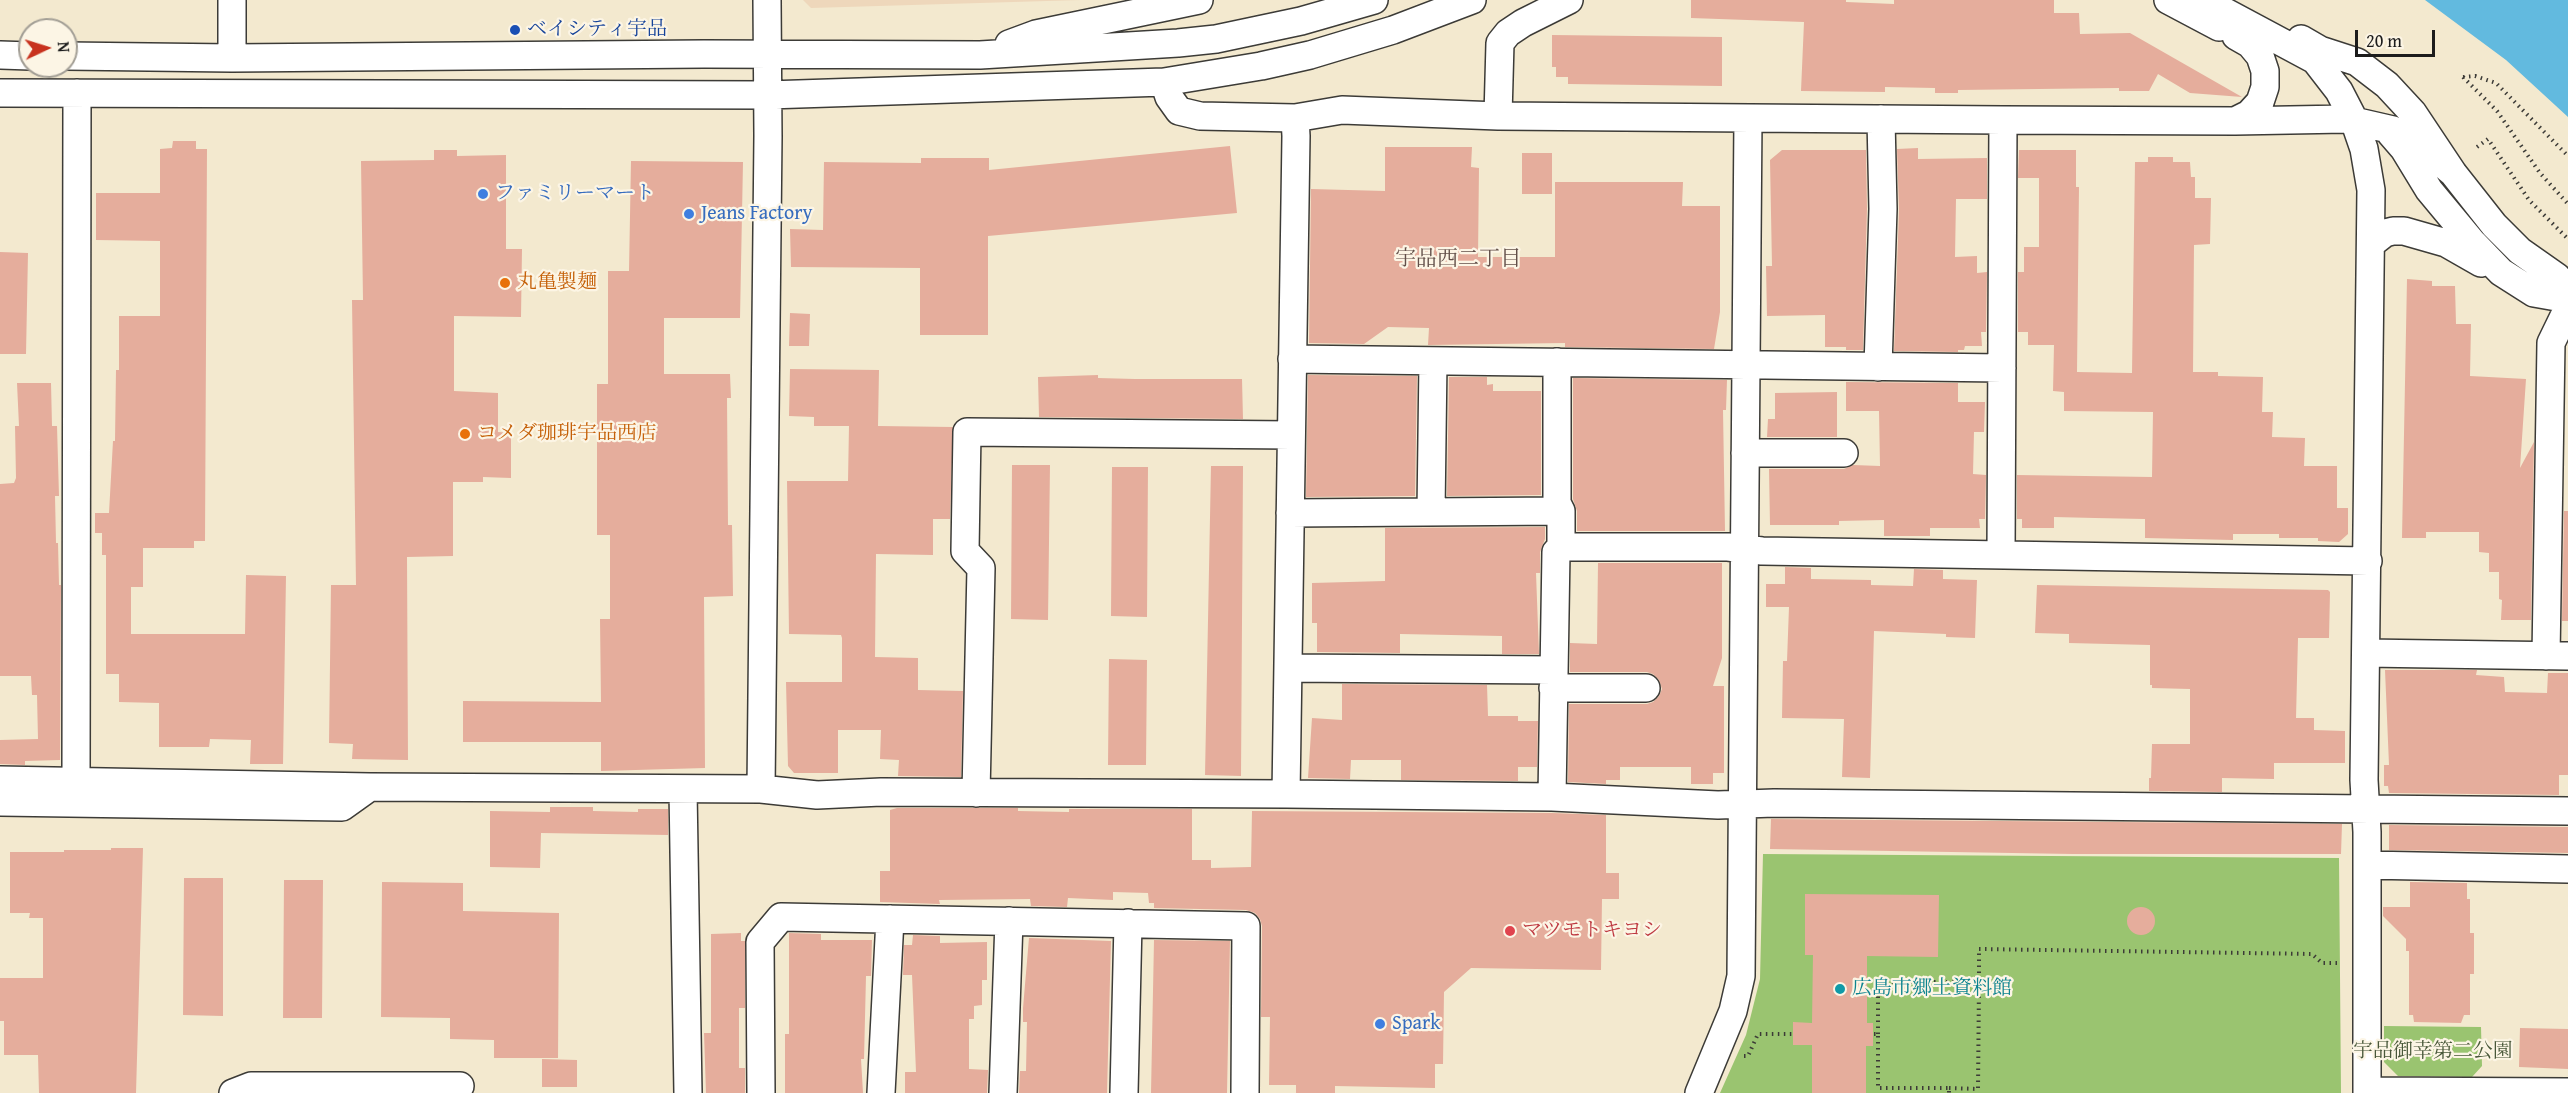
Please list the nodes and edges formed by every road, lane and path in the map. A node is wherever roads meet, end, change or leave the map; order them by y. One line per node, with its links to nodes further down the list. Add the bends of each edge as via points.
1 (232, 0): 16 (street)
2 (767, 0): 12 (street)
3 (1199, 0): 13 (street, via 1036,34)
4 (1374, 0): 13 (street, via 1253,33 1216,39)
5 (1472, 0): 17 (street, via 1359,41 1261,66)
6 (1569, 0): 22 (street, via 1523,23 1500,43)
7 (2168, 0): 10 (street)
8 (2203, 0): 18 (street, via 2315,60)
9 (2232, 0): 33 (street, via 2320,50 2357,62 2387,85 2413,113)
10 (2236, 36): 18 (street); 28 (street, via 2260,56 2265,87 2260,102)
11 (0, 55): 14 (street)
12 (768, 55): 13 (street); 16 (street); 21 (street)
13 (980, 55)
14 (18, 56)
15 (78, 56): 16 (street)
16 (232, 58)
17 (1164, 82): 21 (street); 23 (street, via 1179,111 1190,114)
18 (2339, 91): 27 (street); 29 (street)
19 (0, 93): 20 (street)
20 (77, 93): 21 (street); 64 (street)
21 (768, 95): 66 (street)
22 (1498, 116): 23 (street, via 1342,110); 24 (street)
23 (1305, 117): 42 (street, via 1296,136)
24 (1748, 118): 25 (street); 45 (street)
25 (1881, 119): 26 (street); 46 (street, via 1883,209)
26 (2003, 120): 28 (street); 47 (street)
27 (2354, 120): 28 (street); 29 (street); 34 (street)
28 (2235, 122)
29 (2385, 128): 31 (street, via 2415,141)
30 (2477, 147): 36 (path, via 2488,139 2529,200)
31 (2414, 149): 33 (street); 34 (street, via 2388,156 2375,170); 39 (street, via 2429,190 2473,243 2501,272)
32 (2568, 156): 35 (path, via 2496,83 2475,76 2463,77 2497,111 2540,173)
33 (2453, 172): 38 (street, via 2520,252 2557,277)
34 (2372, 190): 37 (street)
35 (2568, 204)
36 (2568, 239)
37 (2371, 243): 39 (street, via 2393,231 2432,238 2460,250 2503,280); 57 (street)
38 (2568, 291)
39 (2534, 293): 40 (street)
40 (2568, 299)
41 (2568, 308): 59 (street, via 2551,343)
42 (1292, 359): 43 (street); 48 (street)
43 (1433, 361): 44 (street); 52 (street)
44 (1557, 362): 45 (street); 51 (street, via 1557,503)
45 (1746, 365): 46 (street); 49 (street)
46 (1878, 367): 47 (street)
47 (2002, 368): 56 (street)
48 (1291, 435): 53 (street); 68 (street, via 967,432 965,551 981,568)
49 (1745, 453): 50 (street); 55 (street)
50 (1844, 453)
51 (1561, 511): 52 (street); 54 (street)
52 (1431, 512): 53 (street)
53 (1290, 513): 60 (street)
54 (1561, 547): 55 (street); 61 (street, via 1556,552)
55 (1745, 549): 56 (street); 72 (street)
56 (2001, 555): 57 (street)
57 (2368, 561): 58 (street)
58 (2366, 653): 59 (street); 73 (street)
59 (2557, 656)
60 (1289, 668): 61 (street); 69 (street)
61 (1553, 679): 62 (street); 70 (street)
62 (1646, 688)
63 (0, 780): 64 (street)
64 (76, 781): 65 (street)
65 (369, 787): 67 (street); 71 (street, via 342,807)
66 (761, 789): 67 (street); 68 (street, via 817,795)
67 (683, 790): 89 (street)
68 (976, 793): 69 (street)
69 (1286, 794): 70 (street)
70 (1552, 797): 72 (street)
71 (0, 802)
72 (1743, 805): 73 (street); 95 (street, via 1739,985 1726,1030)
73 (2366, 808): 74 (street); 75 (street)
74 (2568, 811)
75 (2367, 866): 76 (street); 86 (street)
76 (2568, 869)
77 (890, 919): 78 (street); 90 (street, via 781,917 760,942); 91 (street)
78 (1009, 921): 79 (street); 92 (street)
79 (1128, 923): 93 (street); 94 (street, via 1246,926)
80 (2344, 964): 81 (path, via 2322,963 2312,954 1979,949)
81 (1979, 982): 85 (path, via 1978,1089); 85 (path, via 1878,982 1878,1088)
82 (1793, 1034): 83 (path, via 1758,1034 1748,1056)
83 (1737, 1056)
84 (460, 1086): 88 (street, via 251,1086)
85 (1949, 1091)
86 (2367, 1092): 87 (street)
87 (2568, 1092)
88 (233, 1093)
89 (688, 1093)
90 (761, 1093)
91 (881, 1093)
92 (1003, 1093)
93 (1125, 1093)
94 (1245, 1093)
95 (1699, 1093)

